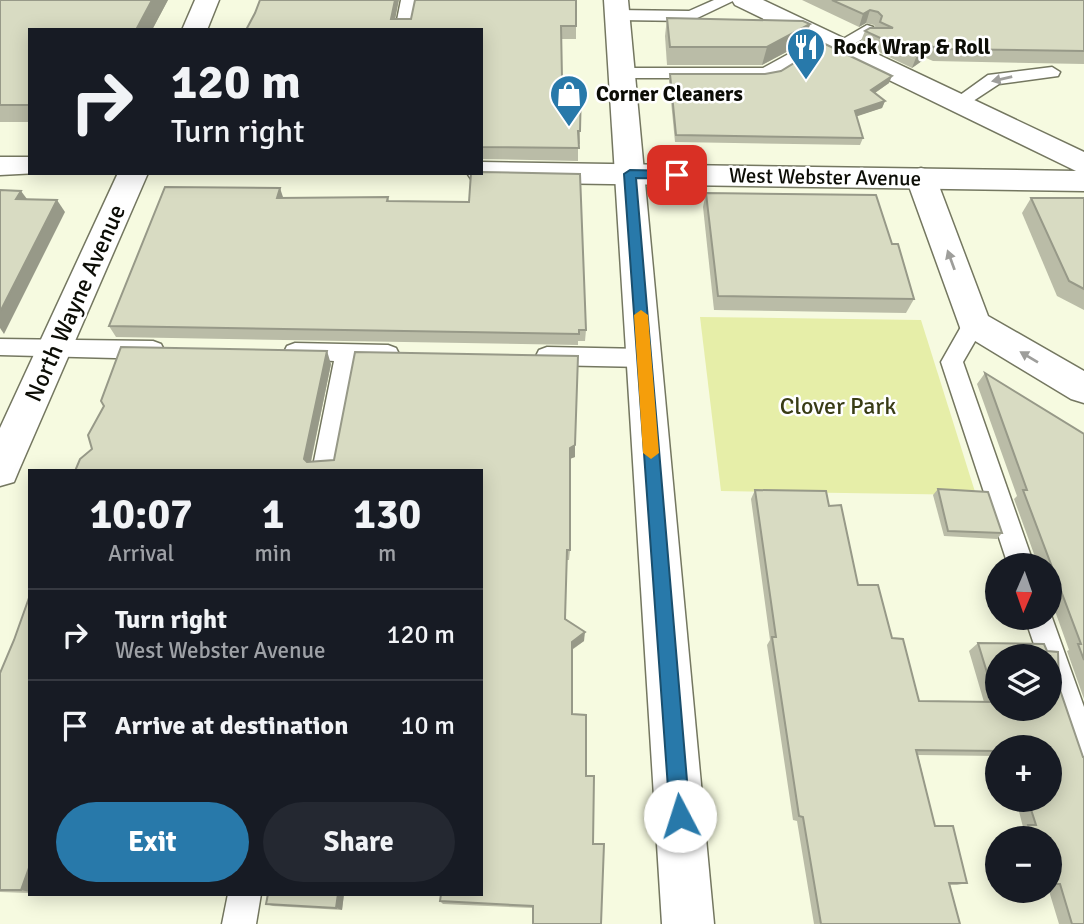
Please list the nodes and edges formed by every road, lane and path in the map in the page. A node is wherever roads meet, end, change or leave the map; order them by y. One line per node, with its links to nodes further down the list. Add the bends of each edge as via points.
1 (207, 0): 6 (street)
2 (409, 0): 7 (lane)
3 (727, 0): 5 (lane, via 691,16)
4 (744, 0): 9 (street)
5 (616, 7): 11 (street)
6 (195, 28)
7 (403, 28)
8 (867, 30): 9 (lane)
9 (832, 42): 11 (lane, via 763,73); 12 (street)
10 (1052, 72): 12 (lane, one-way to 12, via 994,79)
11 (622, 73): 17 (street)
12 (958, 103): 13 (street)
13 (1084, 164)
14 (0, 166): 15 (street)
15 (28, 166)
16 (483, 172): 17 (street, West Webster Avenue)
17 (630, 174): 19 (street, West Webster Avenue); 29 (street)
18 (132, 175): 23 (street, North Wayne Avenue)
19 (921, 178): 20 (street, West Webster Avenue); 21 (street, one-way to 19)
20 (1084, 181)
21 (974, 324): 30 (street, one-way to 21); 33 (lane, via 951,362)
22 (0, 347): 23 (lane)
23 (55, 348): 24 (lane); 32 (street, North Wayne Avenue)
24 (179, 350)
25 (277, 352): 26 (lane)
26 (347, 353): 27 (lane); 31 (lane)
27 (415, 354)
28 (524, 356): 29 (lane)
29 (644, 358): 38 (street)
30 (1084, 389)
31 (324, 469)
32 (0, 470)
33 (1017, 553)
34 (1043, 630): 35 (lane)
35 (1084, 750)
36 (245, 896): 37 (lane)
37 (239, 924)
38 (688, 924)

